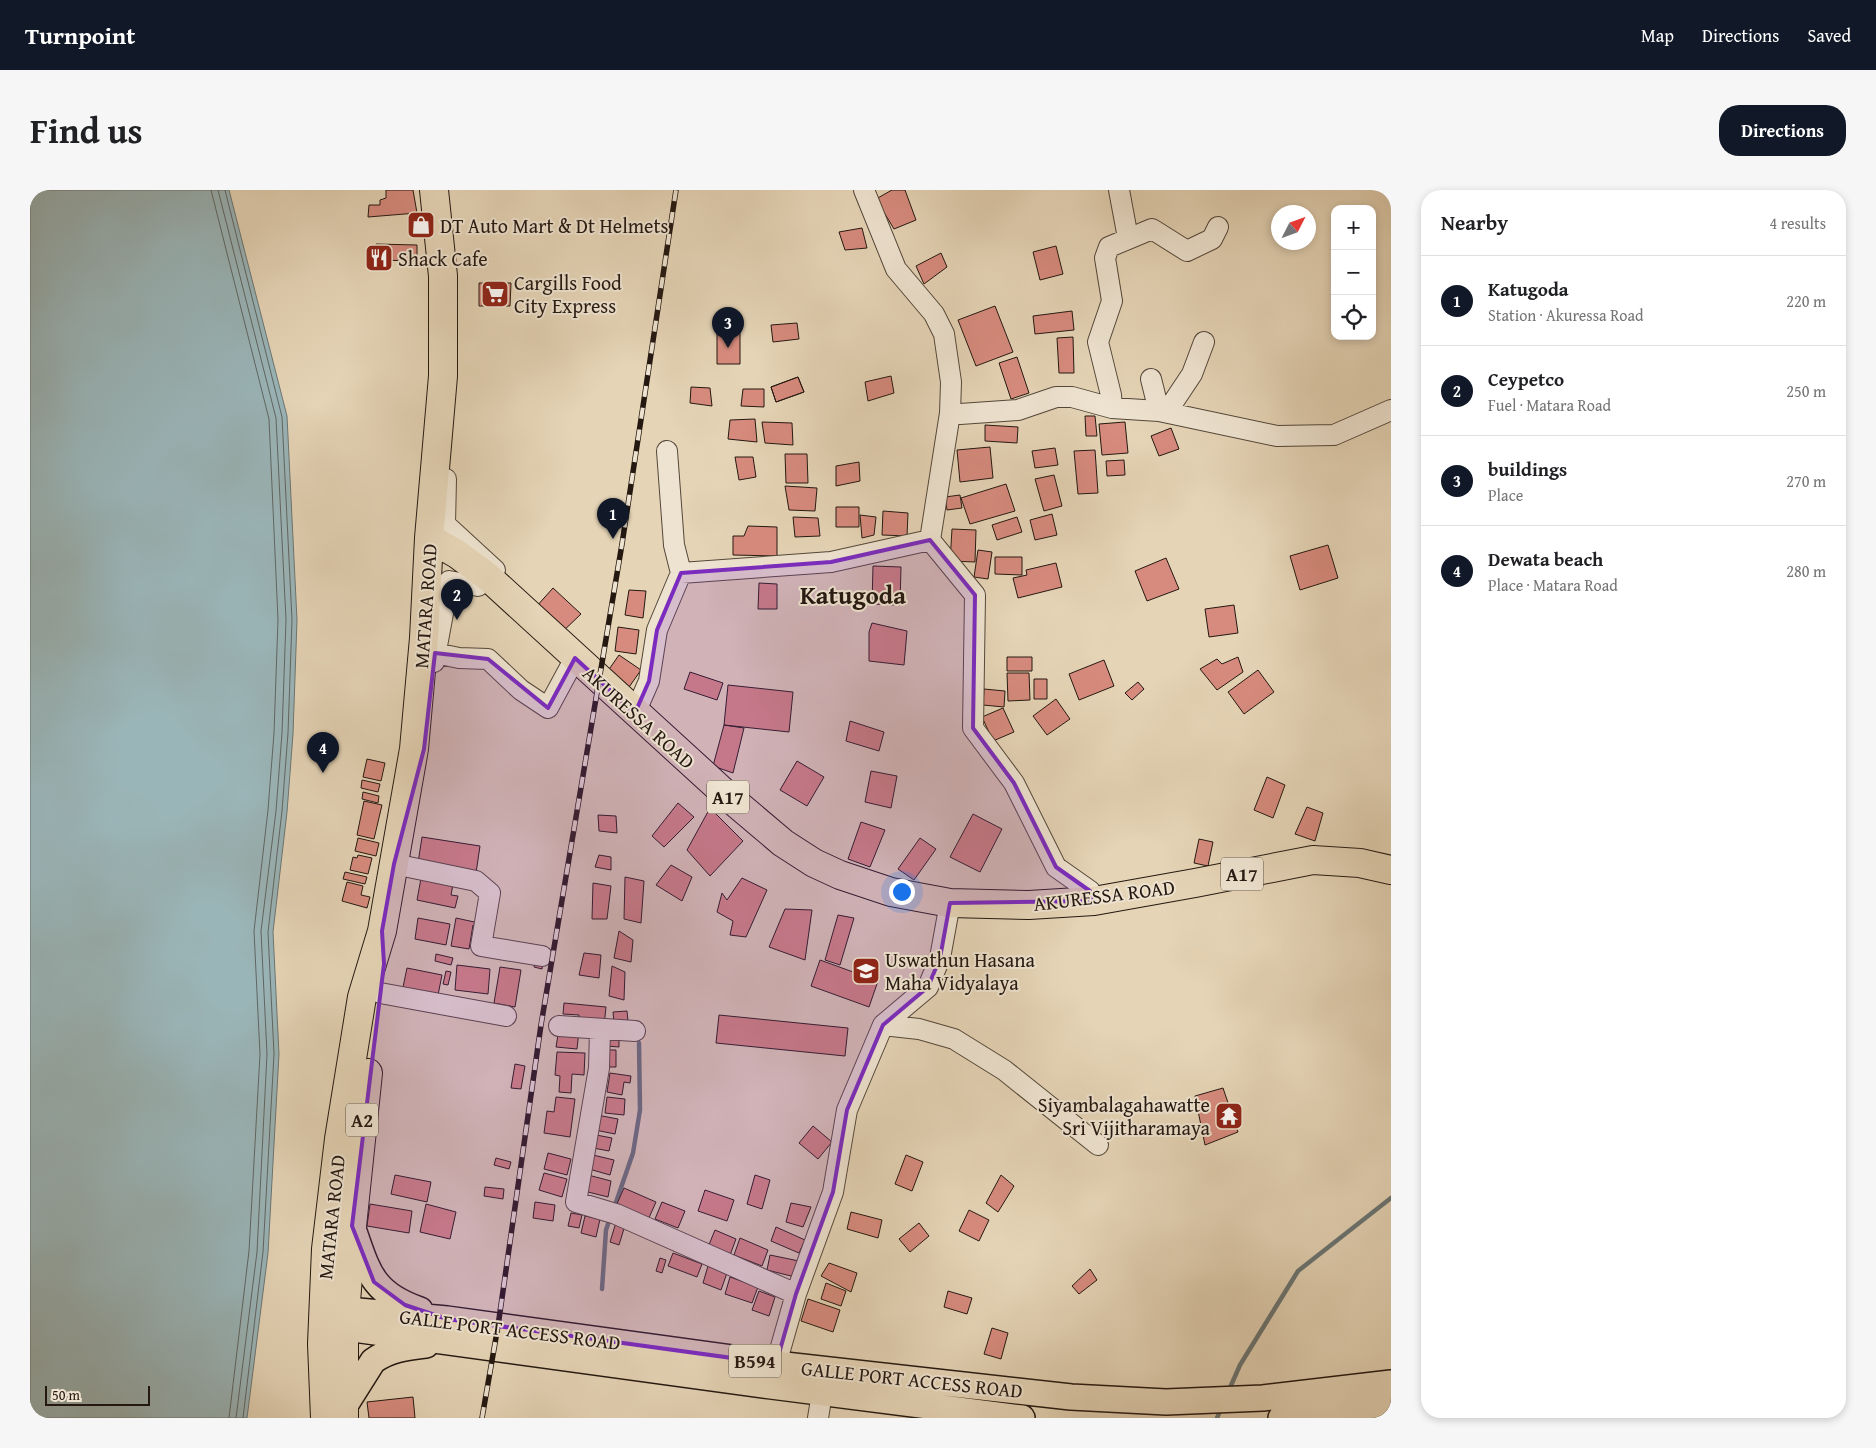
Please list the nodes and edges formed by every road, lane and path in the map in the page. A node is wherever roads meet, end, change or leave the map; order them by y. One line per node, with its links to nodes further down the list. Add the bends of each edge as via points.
1 (434, 190): 7 (highway, MATARA ROAD / A2, via 443,276)
2 (864, 190): 12 (street, via 896,269 934,314 944,334 951,382)
3 (1119, 190): 5 (street)
4 (1218, 227): 5 (street, via 1212,239 1187,250 1152,229)
5 (1128, 238): 9 (street, via 1109,247 1105,258 1112,301 1098,342)
6 (1204, 342): 10 (street, via 1192,374 1172,404)
7 (443, 376): 14 (highway, MATARA ROAD / A2); 17 (street, via 449,380 445,524 495,570)
8 (1151, 380): 10 (street)
9 (1112, 408): 10 (street); 12 (street, via 1072,396 1056,397 1018,410)
10 (1159, 410): 11 (street, via 1277,436 1334,435)
11 (1391, 410)
12 (950, 413): 15 (street)
13 (667, 451): 16 (street, via 674,545)
14 (429, 538): 17 (highway, AKURESSA ROAD / A17); 21 (highway, MATARA ROAD / A2, via 414,749)
15 (930, 540): 16 (street, via 831,562); 23 (street, via 975,595 973,728 1014,784 1056,867 1090,891)
16 (680, 573): 20 (street, via 657,630 649,681)
17 (488, 577): 18 (street, via 478,586 449,581); 19 (highway, AKURESSA ROAD / A17)
18 (435, 653): 19 (street, via 488,659 521,690 548,708); 21 (street, via 424,749)
19 (575, 658): 20 (highway, AKURESSA ROAD / A17)
20 (635, 713): 24 (highway, AKURESSA ROAD / A17, via 783,843 814,863 891,892)
21 (394, 864): 25 (highway, MATARA ROAD / A2); 26 (street, via 476,881 490,893 481,946)
22 (1391, 870): 23 (highway, AKURESSA ROAD / A17, via 1360,863 1314,860)
23 (1094, 900): 24 (highway, AKURESSA ROAD / A17, via 1029,905)
24 (950, 903): 29 (street, via 940,958 928,987)
25 (382, 931): 27 (highway, MATARA ROAD / A2, via 384,964); 36 (highway, MATARA ROAD / A2, via 362,997 339,1139 326,1249)
26 (542, 956)
27 (380, 993): 28 (street); 34 (highway, MATARA ROAD / A2)
28 (506, 1016)
29 (883, 1024): 33 (street, via 919,1029 954,1039 1004,1070); 35 (street, via 846,1110 833,1192)
30 (558, 1026): 31 (street)
31 (600, 1030): 32 (street); 35 (street, via 599,1068 576,1202 616,1214)
32 (635, 1031)
33 (1098, 1145)
34 (352, 1226): 36 (highway, MATARA ROAD / A2); 37 (main road, via 374,1282 405,1305)
35 (796, 1294): 38 (street)
36 (334, 1317): 37 (main road, GALLE PORT ACCESS ROAD / B594); 42 (highway, MATARA ROAD / A2)
37 (450, 1330): 38 (main road, GALLE PORT ACCESS ROAD / B594); 40 (main road, GALLE PORT ACCESS ROAD / B594); 42 (main road, via 379,1356 368,1366)
38 (776, 1364): 39 (main road, GALLE PORT ACCESS ROAD / B594, via 1071,1396 1166,1402 1263,1398)
39 (1391, 1383)
40 (822, 1393): 43 (street); 44 (main road, GALLE PORT ACCESS ROAD / B594)
41 (1391, 1404): 45 (main road)
42 (338, 1414)
43 (818, 1418)
44 (1022, 1418)
45 (1281, 1418)

